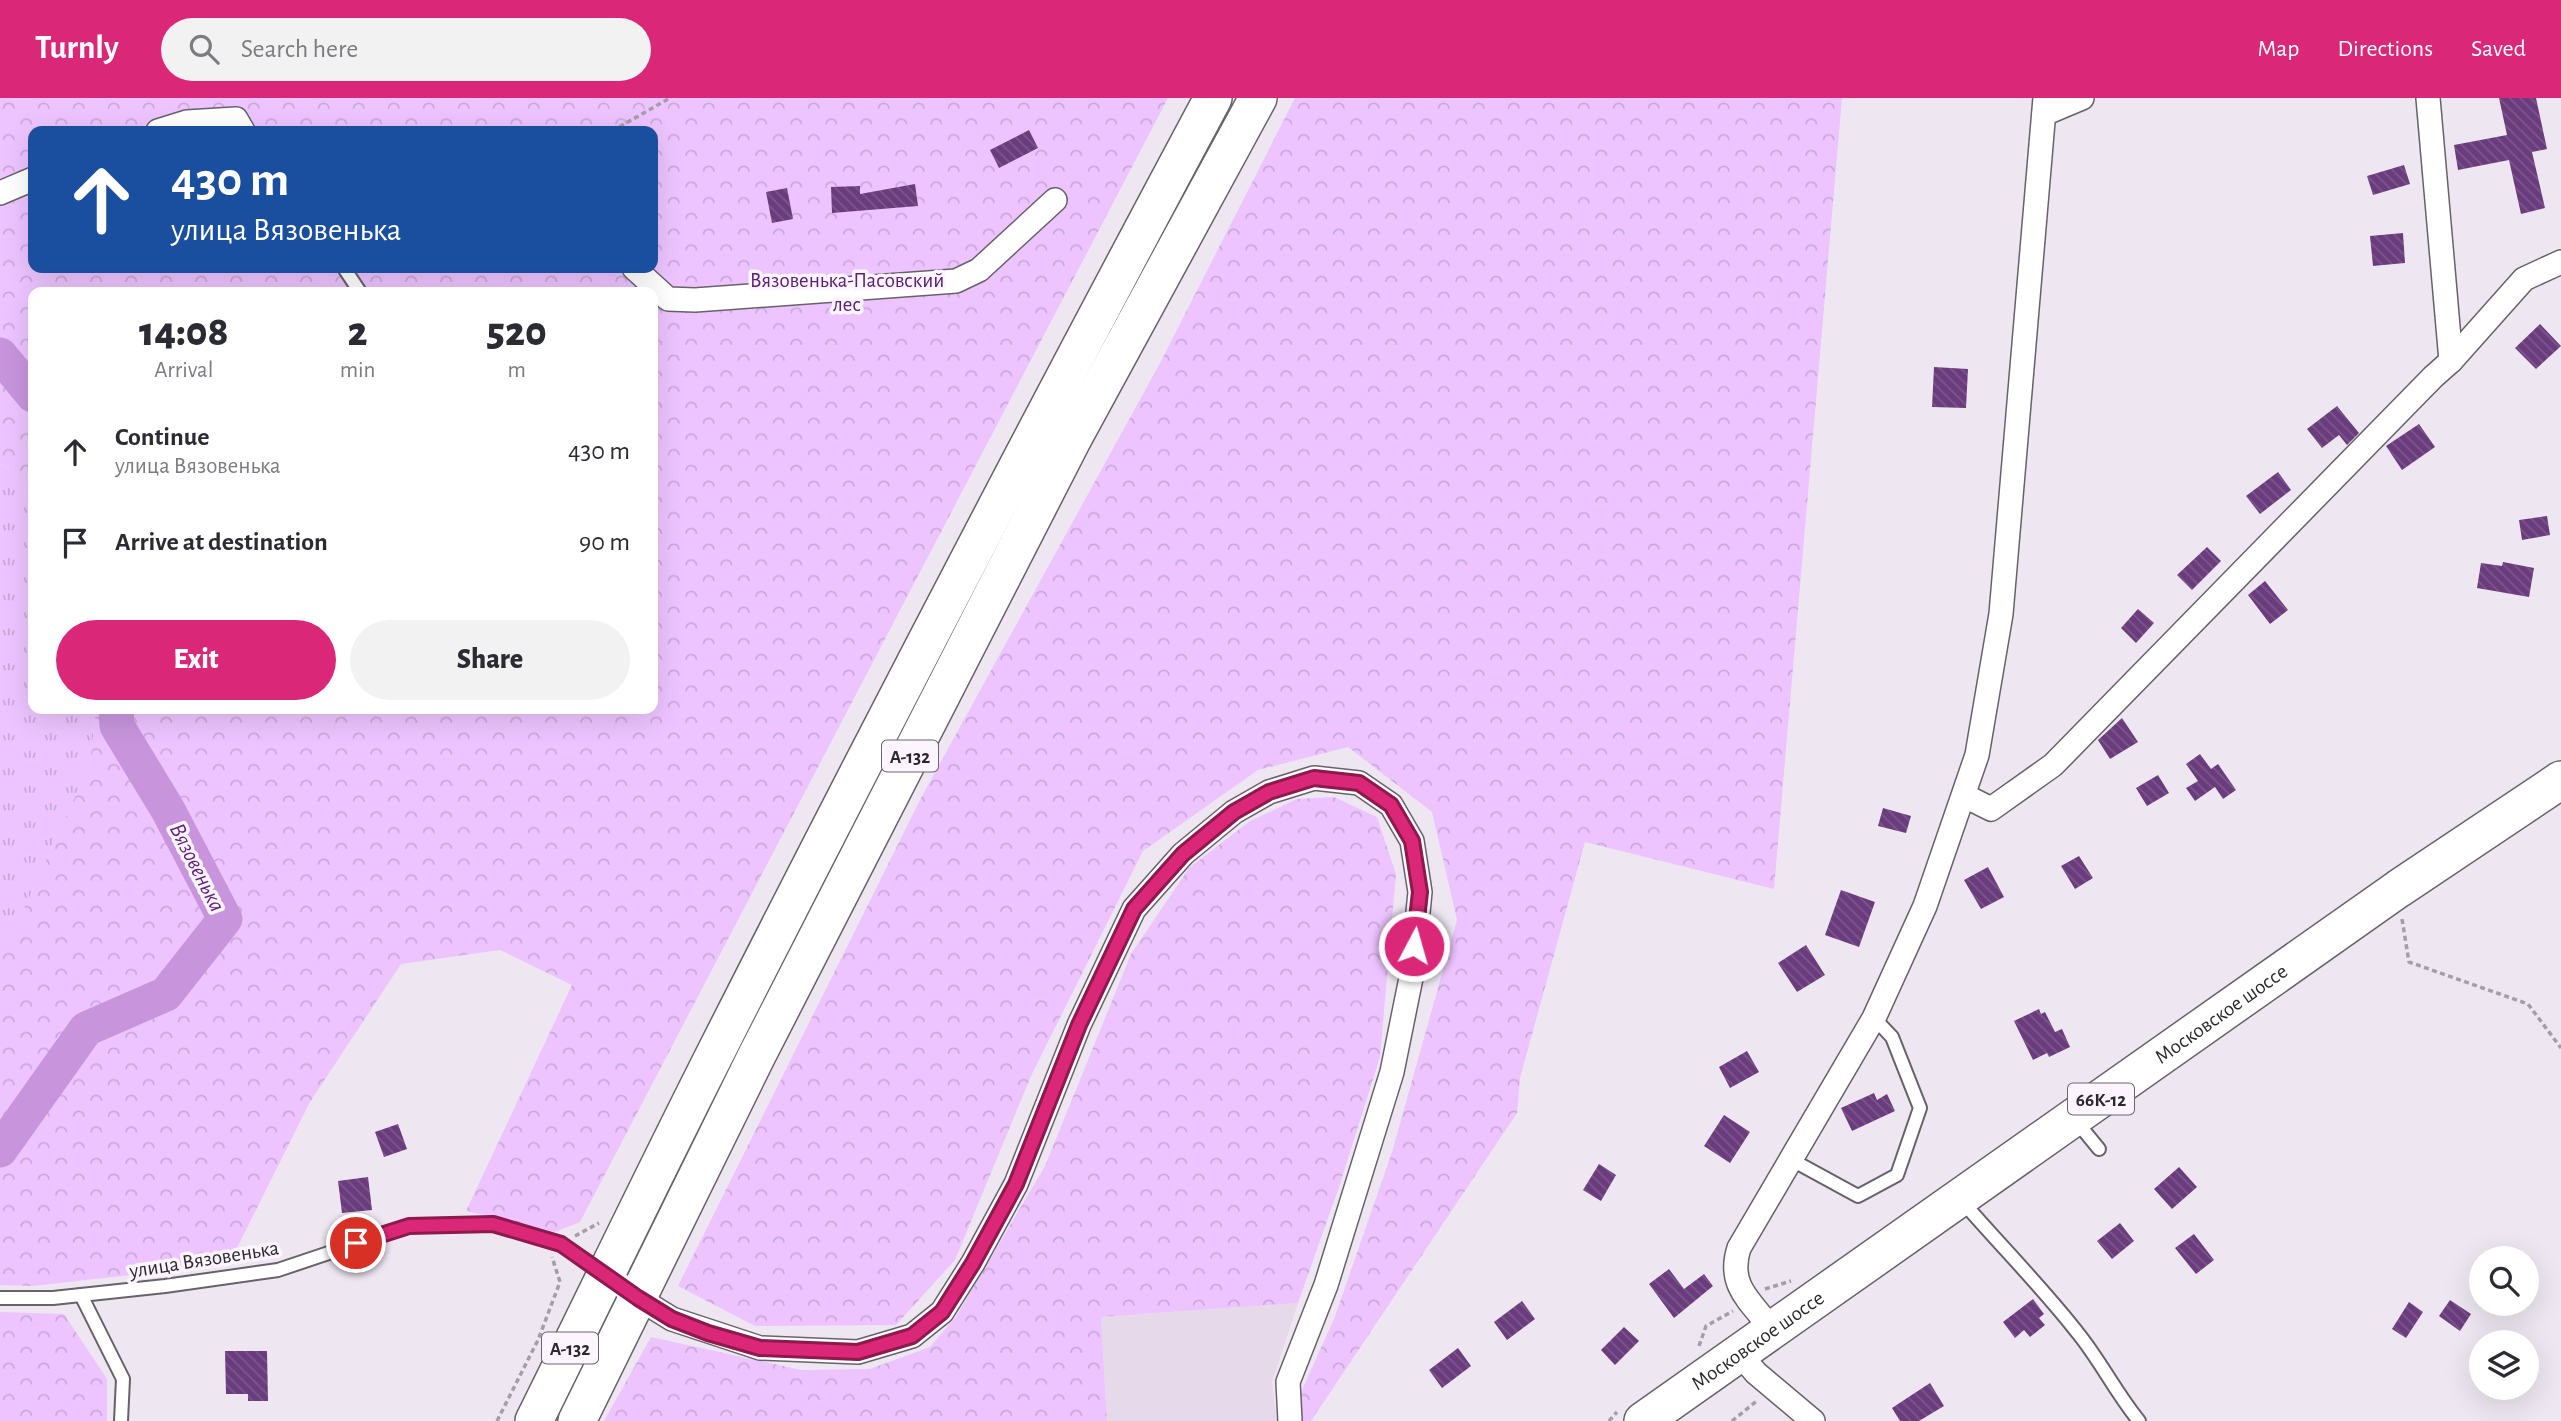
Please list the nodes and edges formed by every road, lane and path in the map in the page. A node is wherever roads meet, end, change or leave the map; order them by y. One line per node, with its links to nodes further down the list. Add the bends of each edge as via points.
1 (670, 98): 9 (path)
2 (1213, 98): 27 (main road, А-132, via 983,531)
3 (1258, 98): 30 (main road, А-132, via 1060,465 756,1057)
4 (2082, 98): 6 (street)
5 (2428, 98): 17 (street)
6 (2045, 106): 19 (street, via 2001,614 1977,755)
7 (240, 116): 8 (street)
8 (174, 126)
9 (621, 126)
10 (28, 180): 11 (street)
11 (0, 193)
12 (1055, 200): 16 (street, via 979,271 956,281 695,300 668,299)
13 (2561, 262): 17 (street, via 2524,279)
14 (639, 273): 15 (street)
15 (655, 287)
16 (658, 290)
17 (2451, 361): 19 (street, via 2053,765 1991,809)
18 (2561, 780): 20 (main road, Московское шоссе / 66К-12)
19 (1965, 796): 21 (street, via 1925,906)
20 (2398, 889): 22 (path, via 2409,962 2528,1003); 23 (main road, Московское шоссе / 66К-12)
21 (1874, 1018): 25 (street); 25 (lane, via 1892,1037 1920,1108 1897,1175 1858,1196)
22 (2561, 1048)
23 (2074, 1118): 24 (lane); 26 (main road, Московское шоссе / 66К-12)
24 (2099, 1149)
25 (1791, 1160): 31 (street, via 1734,1263 1735,1281)
26 (1960, 1198): 31 (main road, Московское шоссе / 66К-12); 41 (lane, via 2079,1334)
27 (606, 1274): 28 (lane, улица Вязовенька, via 561,1244 493,1224 409,1226 278,1270); 30 (street); 35 (main road, А-132)
28 (81, 1295): 29 (lane, улица Вязовенька); 34 (lane, via 123,1379)
29 (0, 1298)
30 (638, 1298): 36 (main road, А-132); 37 (street, via 672,1319 760,1348 858,1352 912,1336 942,1312 1016,1184 1079,1025 1134,909 1183,854 1234,812 1269,792 1314,778 1359,783 1391,805 1412,841 1420,892 1412,973 1388,1086 1326,1284 1288,1382)
31 (1772, 1329): 32 (main road, Московское шоссе / 66К-12)
32 (1739, 1353): 33 (street); 38 (main road, Московское шоссе / 66К-12)
33 (1774, 1387): 39 (path); 40 (street)
34 (121, 1421)
35 (534, 1421)
36 (578, 1421)
37 (1290, 1421)
38 (1643, 1421)
39 (1732, 1421)
40 (1813, 1421)
41 (2139, 1421)

